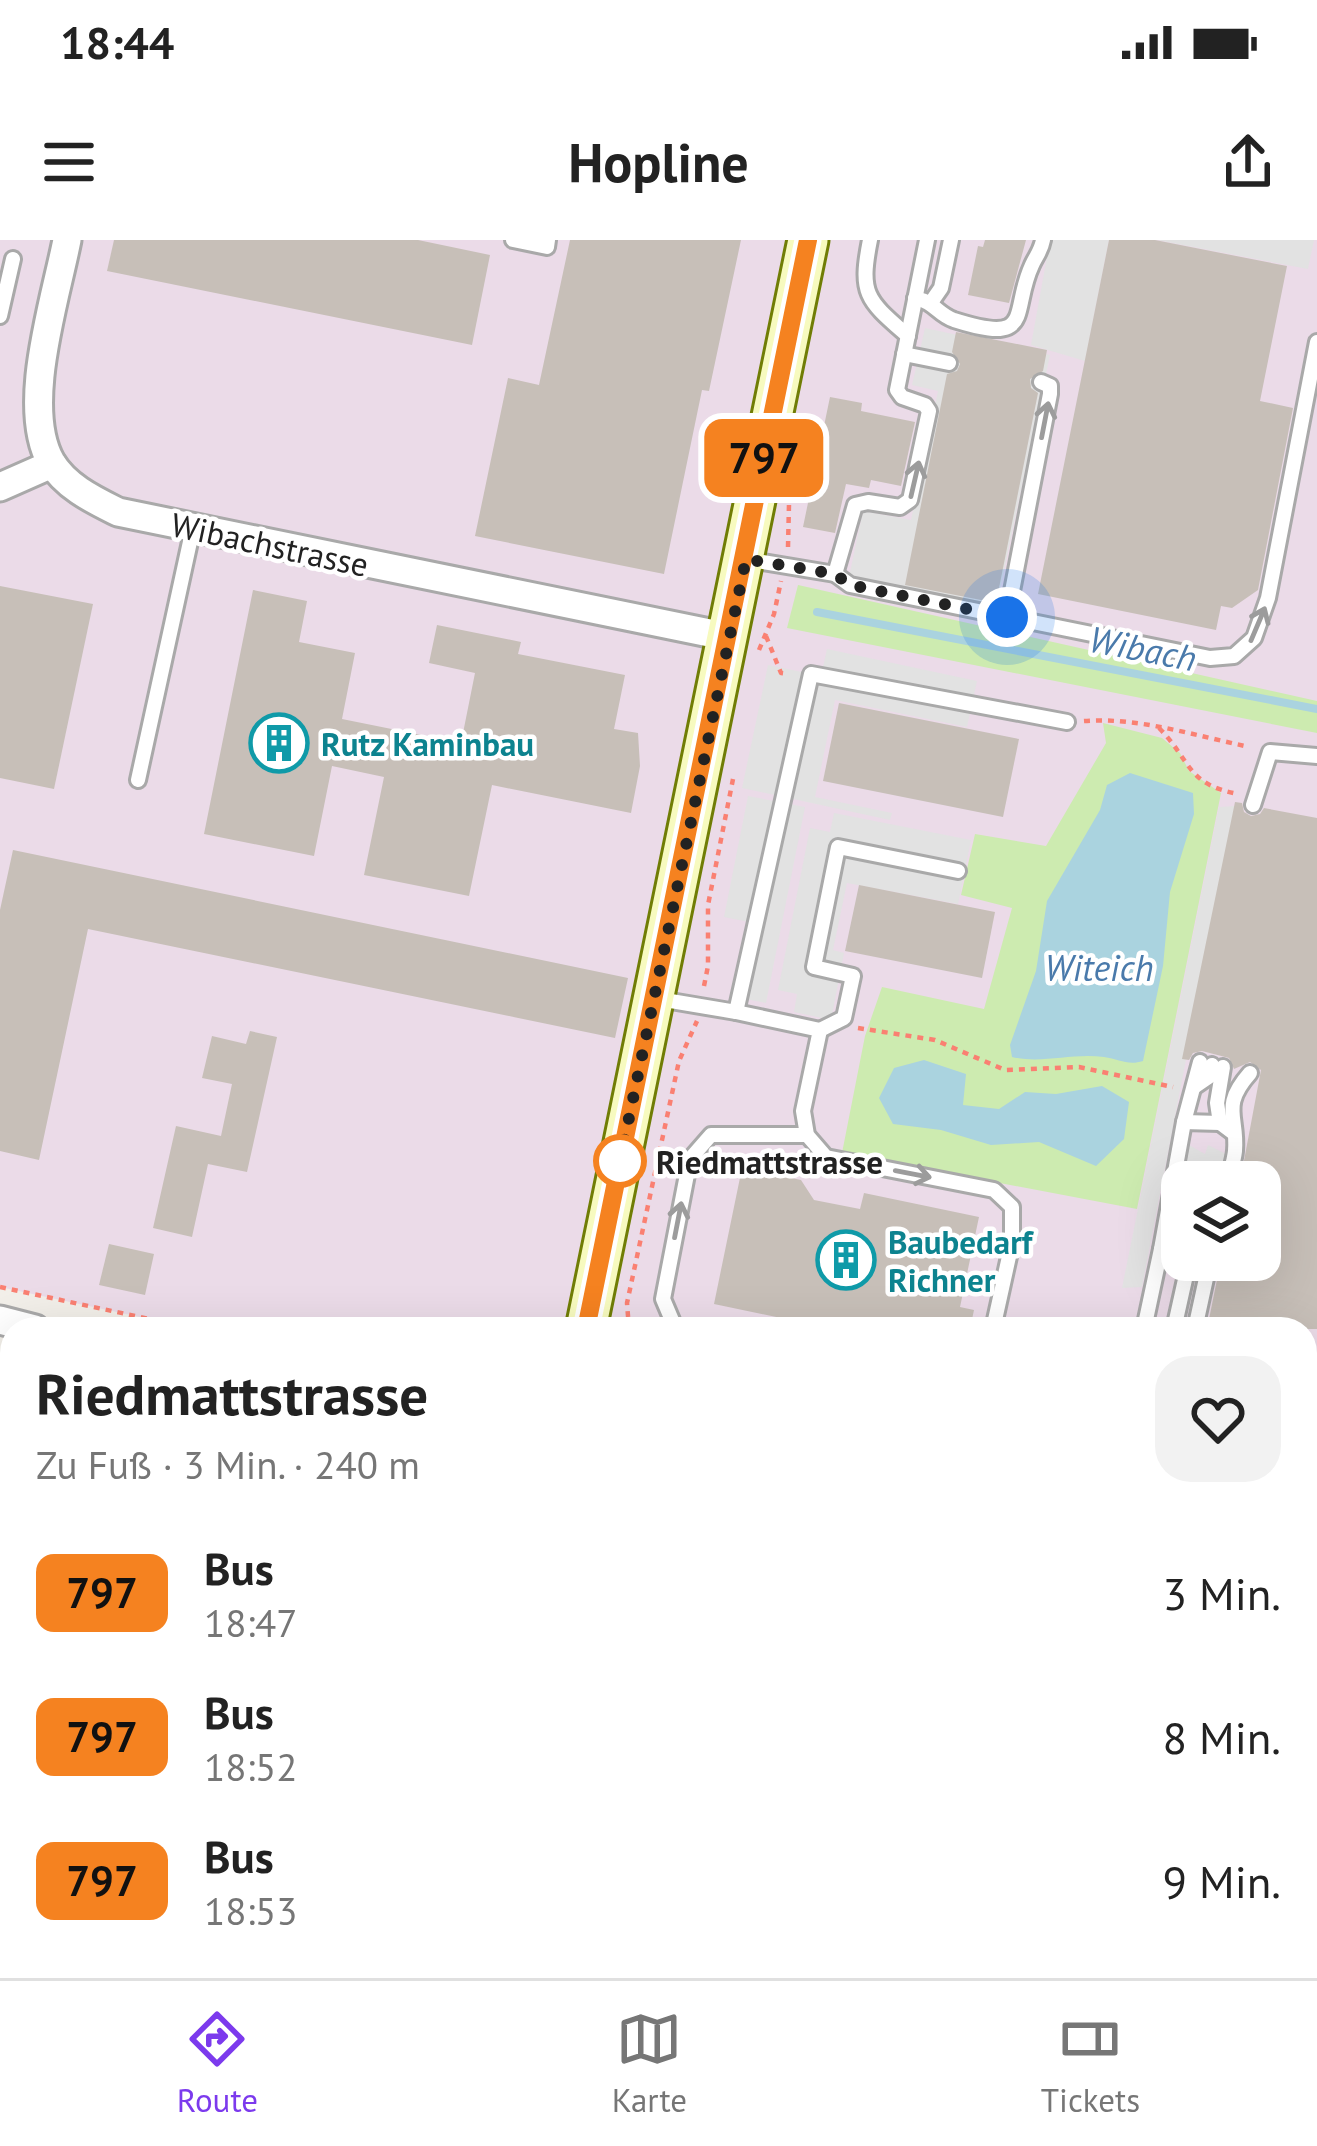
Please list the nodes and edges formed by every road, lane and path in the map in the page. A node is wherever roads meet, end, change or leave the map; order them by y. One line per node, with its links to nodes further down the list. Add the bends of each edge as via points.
1 (67, 240): 18 (street, via 35,403)
2 (513, 240): 3 (lane, via 547,247)
3 (548, 240)
4 (808, 240): 22 (main road)
5 (870, 240): 13 (lane, via 867,296)
6 (927, 240): 10 (lane)
7 (951, 240): 11 (lane)
8 (1043, 240): 11 (lane, via 1011,325 950,319)
9 (14, 259): 12 (lane)
10 (915, 298): 11 (lane); 13 (lane)
11 (932, 301)
12 (0, 316)
13 (908, 336): 15 (lane)
14 (1317, 342): 25 (lane, one-way to 14, via 1210,658 1241,652 1268,598)
15 (904, 354): 16 (lane); 24 (lane, one-way to 15, via 855,505 904,506 912,495 928,411 898,394)
16 (950, 363)
17 (1041, 382): 25 (lane, one-way to 17, via 1051,390)
18 (52, 464): 19 (street); 21 (street, Wibachstrasse, via 83,495 118,512)
19 (0, 487)
20 (788, 494): 23 (path)
21 (194, 528): 26 (street, Wibachstrasse); 35 (lane)
22 (746, 559): 23 (lane); 26 (main road)
23 (784, 566): 24 (lane); 26 (path)
24 (835, 574): 25 (lane, via 850,585)
25 (1007, 617)
26 (747, 636): 27 (path); 28 (path, via 781,673); 39 (main road)
27 (755, 671)
28 (809, 678): 30 (lane); 41 (lane)
29 (1103, 720): 31 (path)
30 (1067, 722)
31 (1160, 728): 32 (path); 36 (path, via 1192,775)
32 (1245, 746)
33 (1316, 757): 37 (lane, via 1270,752)
34 (736, 765): 40 (path, via 708,905)
35 (138, 780)
36 (1223, 791)
37 (1253, 806)
38 (958, 872): 42 (lane, via 838,847 814,967 853,976)
39 (654, 998): 40 (lane); 56 (main road)
40 (700, 1006): 41 (lane); 57 (path, via 679,1060)
41 (736, 1012): 43 (lane)
42 (844, 1018): 43 (lane); 45 (path, via 860,1029 935,1040 1005,1070 1079,1067)
43 (820, 1030): 48 (lane, via 803,1111)
44 (1250, 1072): 47 (lane)
45 (1193, 1088): 46 (lane); 47 (lane, via 1212,1065)
46 (1184, 1122): 47 (lane); 49 (lane)
47 (1226, 1128): 50 (lane, via 1236,1145)
48 (807, 1136): 58 (lane, one-way to 48, via 663,1299 690,1159 711,1135); 59 (lane, one-way to 59, via 826,1157 994,1190 1012,1207)
49 (1177, 1161)
50 (1233, 1161)
51 (1161, 1249): 60 (lane)
52 (1185, 1281): 61 (lane)
53 (1206, 1281): 62 (lane)
54 (0, 1287): 55 (path)
55 (140, 1317)
56 (588, 1317)
57 (625, 1317)
58 (671, 1317)
59 (996, 1317)
60 (1147, 1317)
61 (1177, 1317)
62 (1198, 1317)

